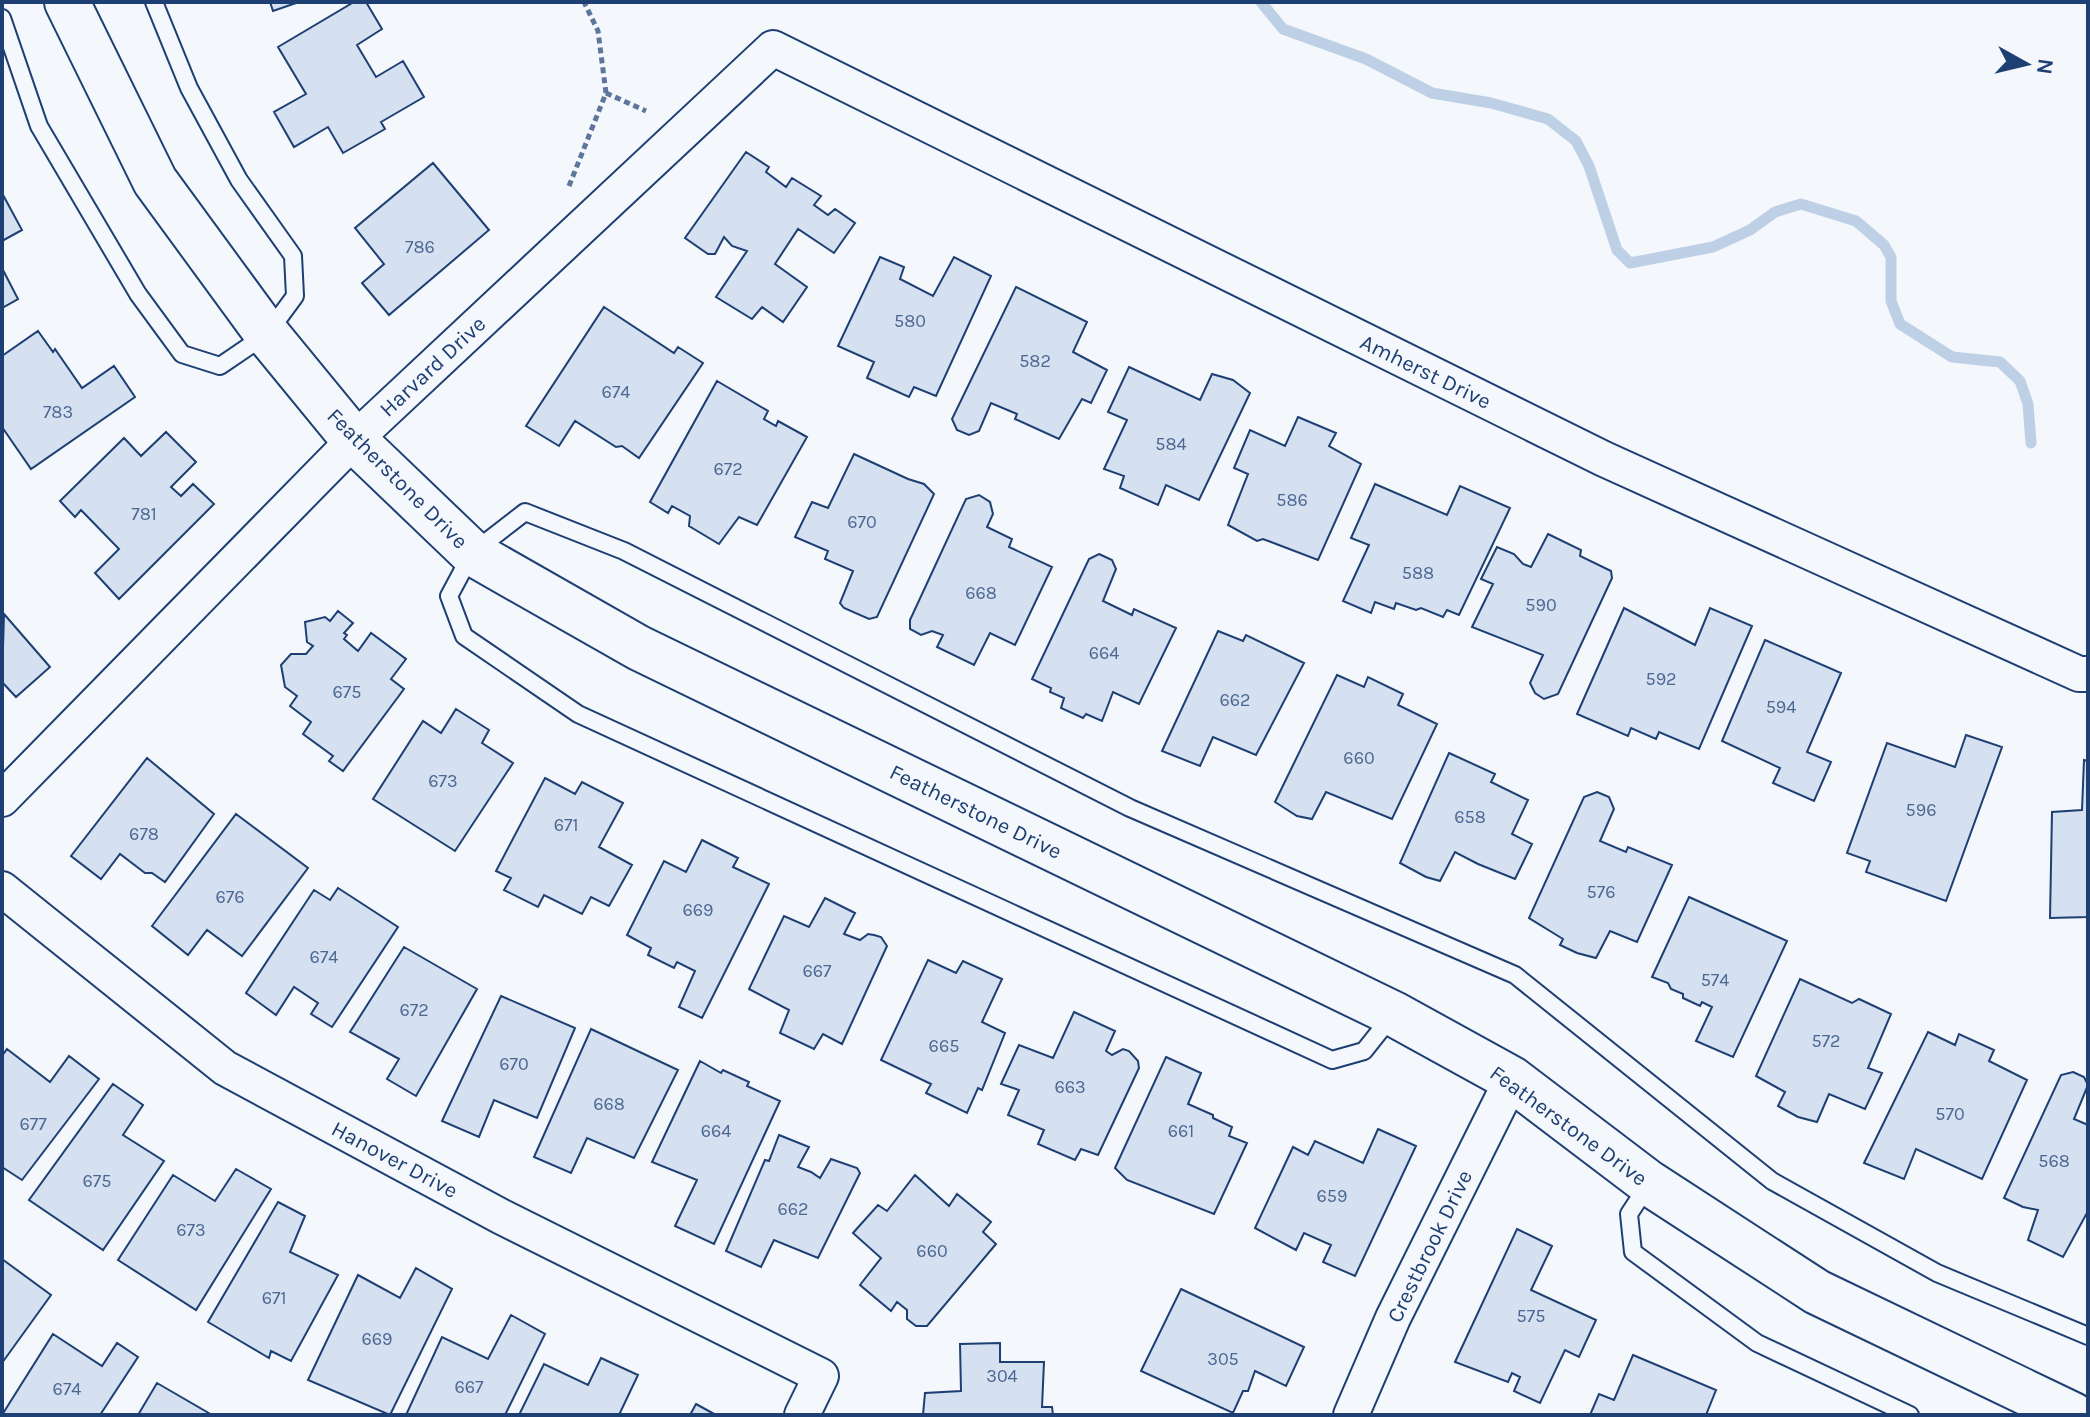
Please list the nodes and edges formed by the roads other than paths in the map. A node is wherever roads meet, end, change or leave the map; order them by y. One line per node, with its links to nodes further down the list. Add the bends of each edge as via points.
1 (67, 2): 5 (street, Featherstone Drive, via 155,181)
2 (154, 2): 5 (lane, via 189,88 239,180 293,256 295,296)
3 (2, 18): 5 (lane, via 39,126 138,294 182,354 220,366)
4 (773, 48): 6 (street, Harvard Drive); 8 (street, Amherst Drive, via 1604,459)
5 (267, 334): 6 (street, Featherstone Drive)
6 (354, 440): 7 (street, Featherstone Drive); 9 (street, Harvard Drive)
7 (472, 553): 11 (street, Featherstone Drive, via 639,648); 11 (lane, via 449,596 464,636 578,714 1332,1060 1364,1051); 14 (lane, via 525,512 624,551 1130,808 1515,975 1772,1181 1937,1273)
8 (2088, 674)
9 (2, 799)
10 (2, 889): 15 (street, Hanover Drive, via 225,1068 502,1217 821,1376)
11 (1394, 1014): 12 (street, Featherstone Drive)
12 (1512, 1079): 13 (street, Featherstone Drive); 16 (street, Crestbrook Drive, via 1393,1318)
13 (1649, 1183): 17 (lane, via 1629,1214 1633,1252 1757,1343); 18 (street, Featherstone Drive, via 1817,1292)
14 (2088, 1336)
15 (802, 1415)
16 (1351, 1415)
17 (1910, 1415)
18 (2073, 1415)

